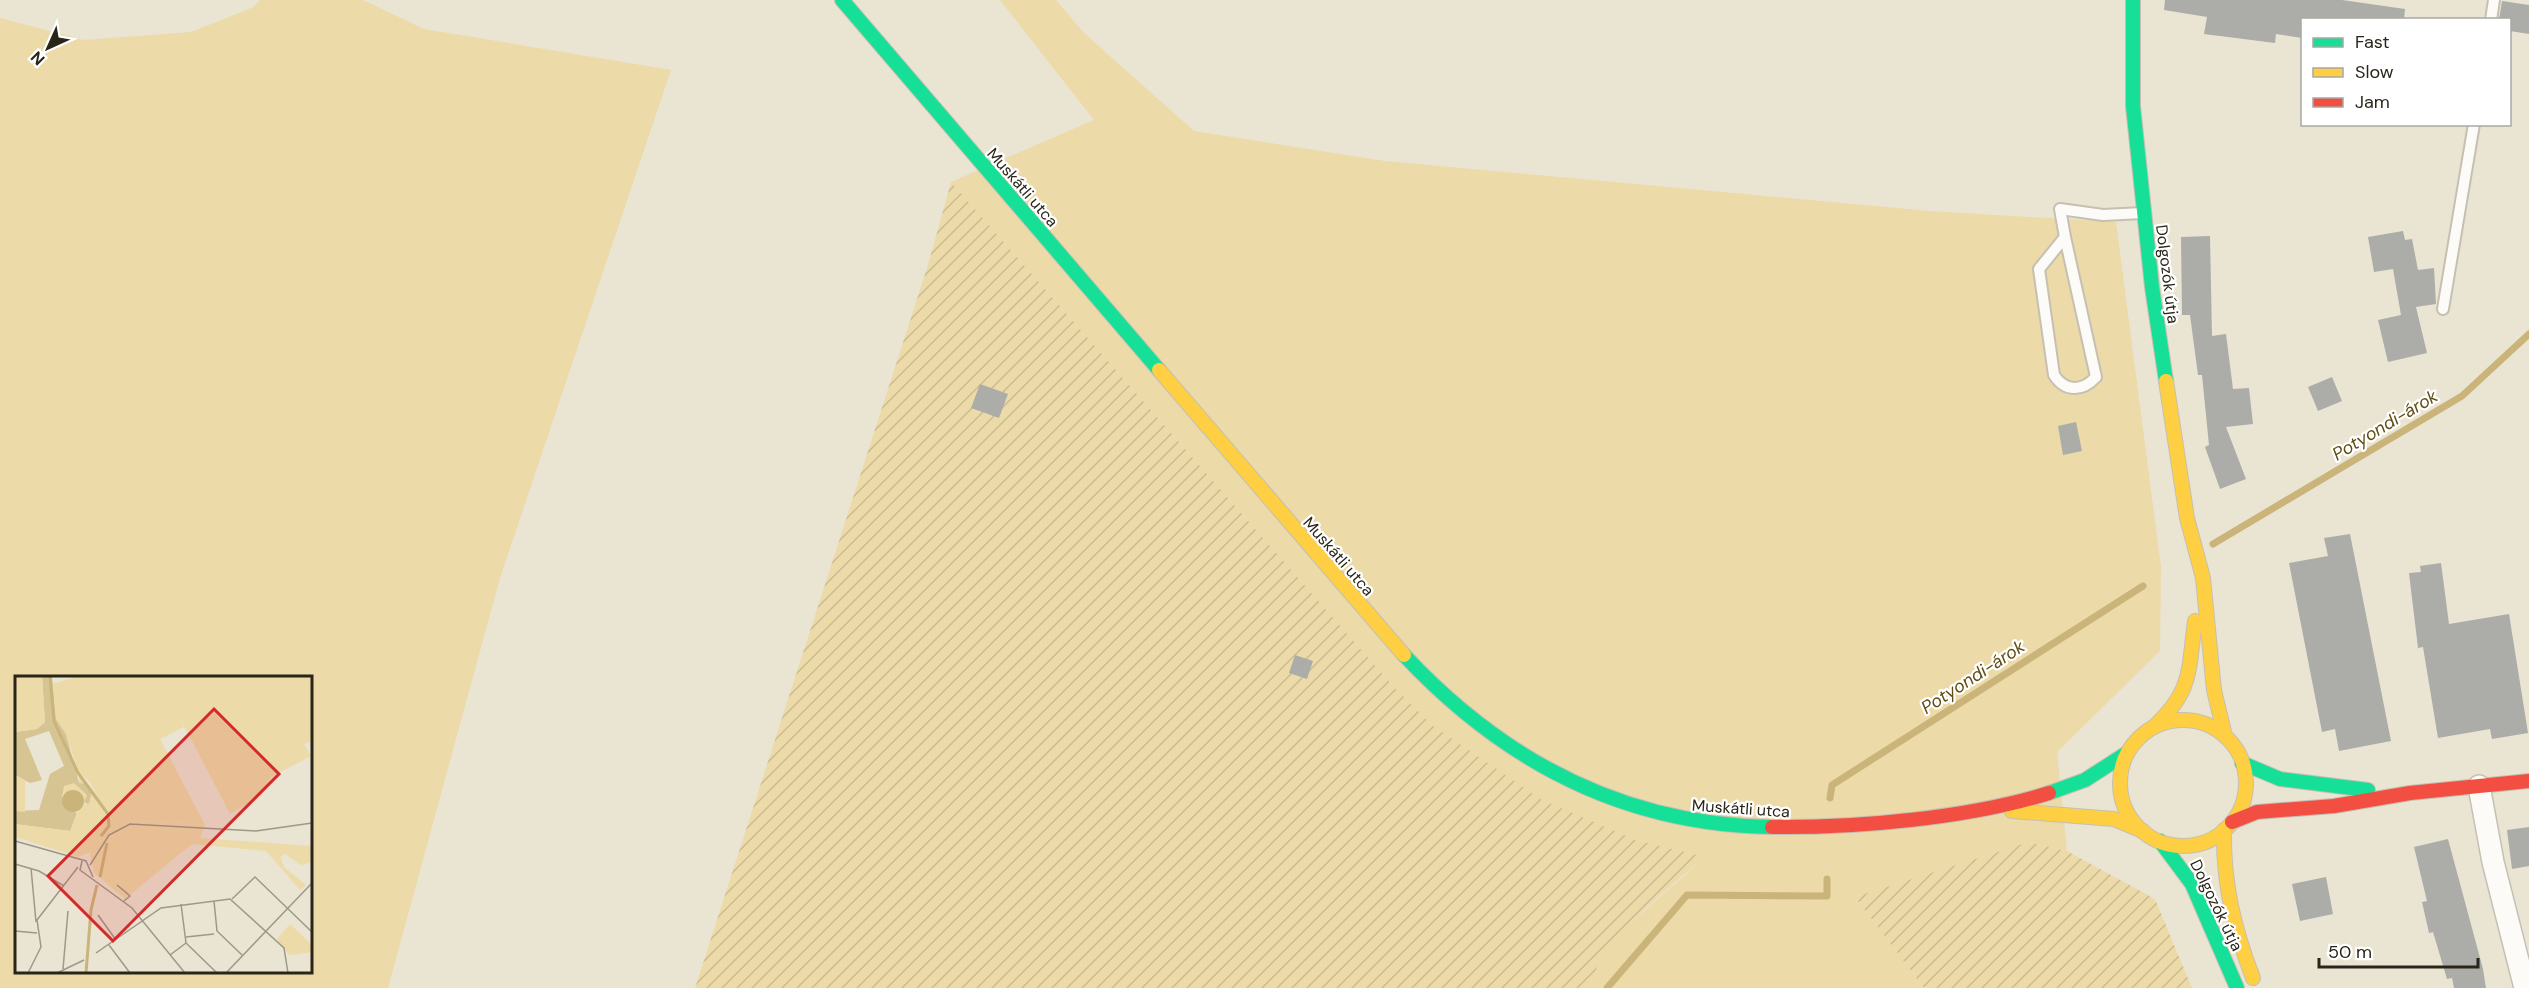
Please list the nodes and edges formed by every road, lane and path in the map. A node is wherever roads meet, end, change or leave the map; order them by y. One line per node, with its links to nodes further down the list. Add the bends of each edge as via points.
1 (842, 0): 17 (main road, Muskátli utca, via 1383,632 1466,716 1567,781 1618,802 1708,825 1817,828)
2 (2133, 0): 6 (main road, Dolgozók útja, via 2133,106)
3 (2494, 0): 4 (lane)
4 (2491, 18)
5 (2474, 126): 8 (lane)
6 (2144, 213): 7 (lane, via 2103,215 2060,209); 9 (main road, Dolgozók útja)
7 (2065, 237): 7 (lane, via 2039,269 2054,375 2069,389 2088,385 2097,377)
8 (2444, 309)
9 (2194, 550): 10 (main road, Dolgozók útja, via 2195,634 2186,687 2174,708); 11 (main road, Dolgozók útja, via 2203,578 2214,690)
10 (2153, 727): 11 (main road, via 2185,720 2206,724); 12 (main road)
11 (2225, 736): 13 (main road)
12 (2127, 753): 17 (main road, Muskátli utca, via 2104,772 2082,782 2035,798); 19 (main road, via 2121,773 2121,795 2129,814)
13 (2242, 763): 16 (main road, via 2280,779); 18 (main road, via 2243,800)
14 (2529, 781): 15 (main road)
15 (2479, 786): 16 (main road); 23 (street, via 2493,862)
16 (2410, 793): 18 (main road, via 2369,802 2257,812)
17 (1980, 808): 19 (main road, Muskátli utca, via 2114,819)
18 (2228, 826): 20 (main road, via 2194,844); 22 (main road, Dolgozók útja, via 2224,884 2233,925)
19 (2143, 831): 20 (main road)
20 (2160, 841): 21 (main road, Dolgozók útja, via 2192,884)
21 (2237, 988)
22 (2257, 988)
23 (2525, 988)

